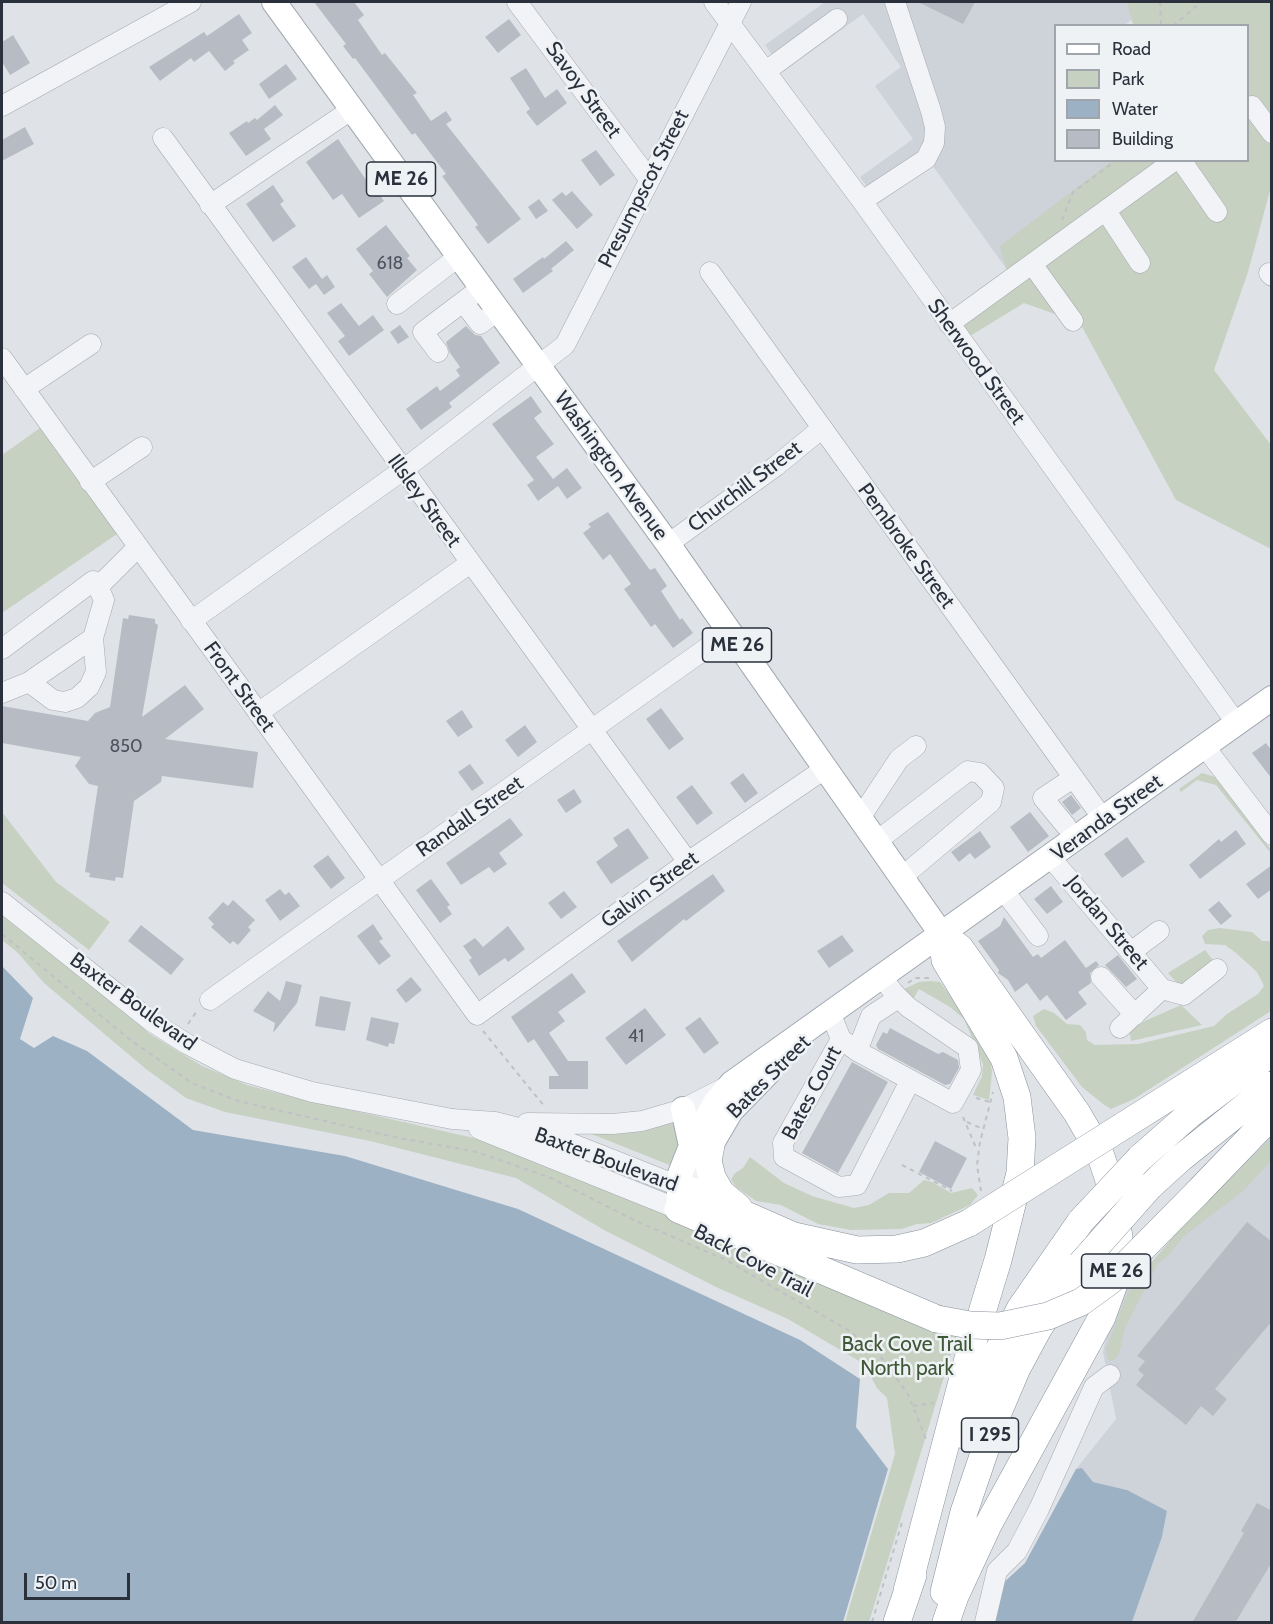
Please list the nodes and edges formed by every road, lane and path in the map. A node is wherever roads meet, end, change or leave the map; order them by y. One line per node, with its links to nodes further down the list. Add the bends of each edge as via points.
1 (191, 2): 14 (street)
2 (274, 2): 16 (main road, Washington Avenue / ME 26)
3 (517, 2): 21 (street, Savoy Street)
4 (714, 2): 10 (street, Sherwood Street)
5 (741, 2): 10 (street, Presumpscot Street)
6 (895, 2): 22 (street, via 931,111 934,143 926,159)
7 (1160, 2): 11 (path)
8 (1201, 2): 12 (path)
9 (837, 19): 13 (street)
10 (729, 22): 13 (street, Sherwood Street); 21 (street, Presumpscot Street)
11 (1161, 24)
12 (1175, 24)
13 (766, 71): 22 (street, Sherwood Street)
14 (2, 106)
15 (1249, 107): 17 (street, via 1252,105)
16 (351, 110): 23 (street); 26 (main road, Washington Avenue / ME 26)
17 (1272, 133)
18 (163, 138): 23 (street, Illsley Street)
19 (1172, 162): 24 (street)
20 (1182, 162): 25 (street)
21 (649, 179): 37 (street, Presumpscot Street, via 565,345)
22 (862, 201): 33 (street, Sherwood Street)
23 (210, 205): 41 (street, Illsley Street)
24 (1106, 211): 27 (street); 28 (street)
25 (1217, 212)
26 (458, 258): 30 (main road, Washington Avenue / ME 26); 31 (street)
27 (1140, 263)
28 (1032, 264): 32 (street); 33 (street)
29 (710, 272): 39 (street, Pembroke Street)
30 (472, 295): 35 (street, via 423,332); 37 (main road, Washington Avenue / ME 26, via 497,311)
31 (397, 304)
32 (1073, 321)
33 (949, 324): 55 (street, Sherwood Street)
34 (91, 344): 38 (street)
35 (438, 352)
36 (2, 358): 38 (street, Front Street)
37 (538, 368): 41 (street, Presumpscot Street); 43 (main road, Washington Avenue / ME 26)
38 (24, 389): 42 (street, Front Street)
39 (821, 429): 43 (street, Churchill Street); 60 (street, Pembroke Street)
40 (142, 447): 42 (street)
41 (403, 470): 45 (street, Illsley Street); 47 (street, Presumpscot Street)
42 (90, 482): 44 (street, Front Street)
43 (668, 544): 48 (main road, Washington Avenue / ME 26)
44 (137, 548): 46 (street); 47 (street, Front Street)
45 (469, 564): 54 (street); 56 (street, Illsley Street)
46 (98, 587): 49 (street, via 104,600); 50 (street, via 93,581)
47 (191, 621): 54 (street, Front Street)
48 (728, 633): 56 (street, Randall Street); 59 (main road, Washington Avenue / ME 26)
49 (93, 638): 51 (street); 51 (street, via 96,672 78,698 53,700)
50 (2, 649)
51 (29, 682): 52 (street)
52 (2, 693)
53 (1272, 698): 55 (main road, Veranda Street)
54 (258, 713): 69 (street, Front Street)
55 (1237, 724): 58 (main road, Veranda Street)
56 (592, 731): 67 (street, Illsley Street); 69 (street, Randall Street)
57 (916, 746): 61 (street, via 900,759)
58 (1205, 747): 62 (main road, Veranda Street); 64 (street)
59 (826, 768): 61 (main road, Washington Avenue / ME 26); 67 (street, Galvin Street)
60 (1073, 778): 62 (street, Pembroke Street); 63 (street, via 1043,798)
61 (860, 818): 65 (main road, Washington Avenue / ME 26)
62 (1104, 820): 66 (main road, Veranda Street)
63 (1066, 826)
64 (1272, 836)
65 (877, 841): 68 (main road, Washington Avenue / ME 26); 68 (street, via 968,771 980,773 994,788 991,802)
66 (1051, 858): 70 (main road, Veranda Street); 75 (street, Jordan Street)
67 (688, 862): 83 (street, Galvin Street)
68 (902, 877): 73 (main road, Washington Avenue / ME 26)
69 (380, 881): 82 (street, Randall Street); 83 (street, Front Street)
70 (1004, 891): 73 (main road, Veranda Street); 74 (street)
71 (2, 902): 101 (street, Baxter Boulevard, via 151,1021 211,1058 287,1087)
72 (1159, 931): 75 (street)
73 (942, 935): 79 (main road, Bates Street); 118 (highway, ME 26, via 945,960 999,1049 1017,1097 1022,1138 1020,1173 1001,1249); 122 (highway, ME 26, via 960,948 1077,1113 1108,1177 1119,1237 1114,1284 1102,1317 988,1525)
74 (1038, 936)
75 (1131, 952): 80 (street, Jordan Street)
76 (1217, 969): 80 (street, via 1184,995)
77 (1101, 977): 80 (street, via 1128,1021)
78 (939, 979): 79 (path, via 915,978)
79 (891, 989): 81 (main road, Bates Street); 85 (street); 97 (street, via 968,1048 971,1070)
80 (1162, 989)
81 (858, 995): 84 (main road, Bates Street); 85 (street)
82 (205, 1003): 86 (path)
83 (477, 1015): 99 (path, via 484,1034)
84 (831, 1015): 88 (street, Bates Court); 92 (main road, Bates Street); 105 (main road, Bates Street, via 742,1098)
85 (872, 1016): 89 (street)
86 (187, 1026)
87 (1272, 1032): 112 (highway, bridge, via 969,1223 924,1243 871,1250 832,1246)
88 (841, 1039): 89 (street); 91 (street, Bates Court, via 783,1143 784,1157 839,1186 857,1185)
89 (857, 1051): 91 (street)
90 (1272, 1052): 118 (highway, I 295, bridge, via 1140,1158 1081,1221 1037,1282 976,1400)
91 (910, 1081): 97 (street)
92 (732, 1083): 98 (street, Bates Street); 105 (main road, Bates Street, via 716,1103)
93 (994, 1084): 96 (path)
94 (1272, 1085): 121 (highway, I 295, bridge, via 1149,1187 1081,1264 1038,1329 997,1415 964,1512)
95 (979, 1099): 96 (path)
96 (990, 1102): 104 (path)
97 (952, 1103): 103 (path)
98 (683, 1109): 102 (street, Bates Street, via 613,1124); 105 (main road)
99 (546, 1110)
100 (1272, 1114): 111 (highway, bridge, via 1110,1281 1081,1302 1048,1316 1000,1326 937,1319)
101 (452, 1119): 102 (street, Baxter Boulevard); 111 (street, Baxter Boulevard)
102 (495, 1122): 111 (street, Baxter Boulevard, via 566,1141)
103 (967, 1122): 104 (path); 106 (path)
104 (983, 1129): 106 (path)
105 (701, 1146): 111 (main road, Bates Street); 112 (highway, via 721,1192 733,1205)
106 (978, 1153): 110 (path)
107 (902, 1165): 109 (path)
108 (551, 1178): 114 (path, Back Cove Trail, via 724,1259 848,1330 877,1352)
109 (952, 1191)
110 (982, 1194)
111 (682, 1195): 112 (highway)
112 (767, 1225)
113 (1110, 1375): 123 (street, via 1095,1387 1017,1551 997,1571)
114 (913, 1406): 115 (path, via 938,1403); 116 (path, Back Cove Trail, via 927,1442)
115 (935, 1413)
116 (930, 1432)
117 (903, 1518): 119 (path)
118 (907, 1591): 120 (highway, I 295)
119 (872, 1623)
120 (897, 1623)
121 (937, 1623)
122 (946, 1623)
123 (985, 1623)

